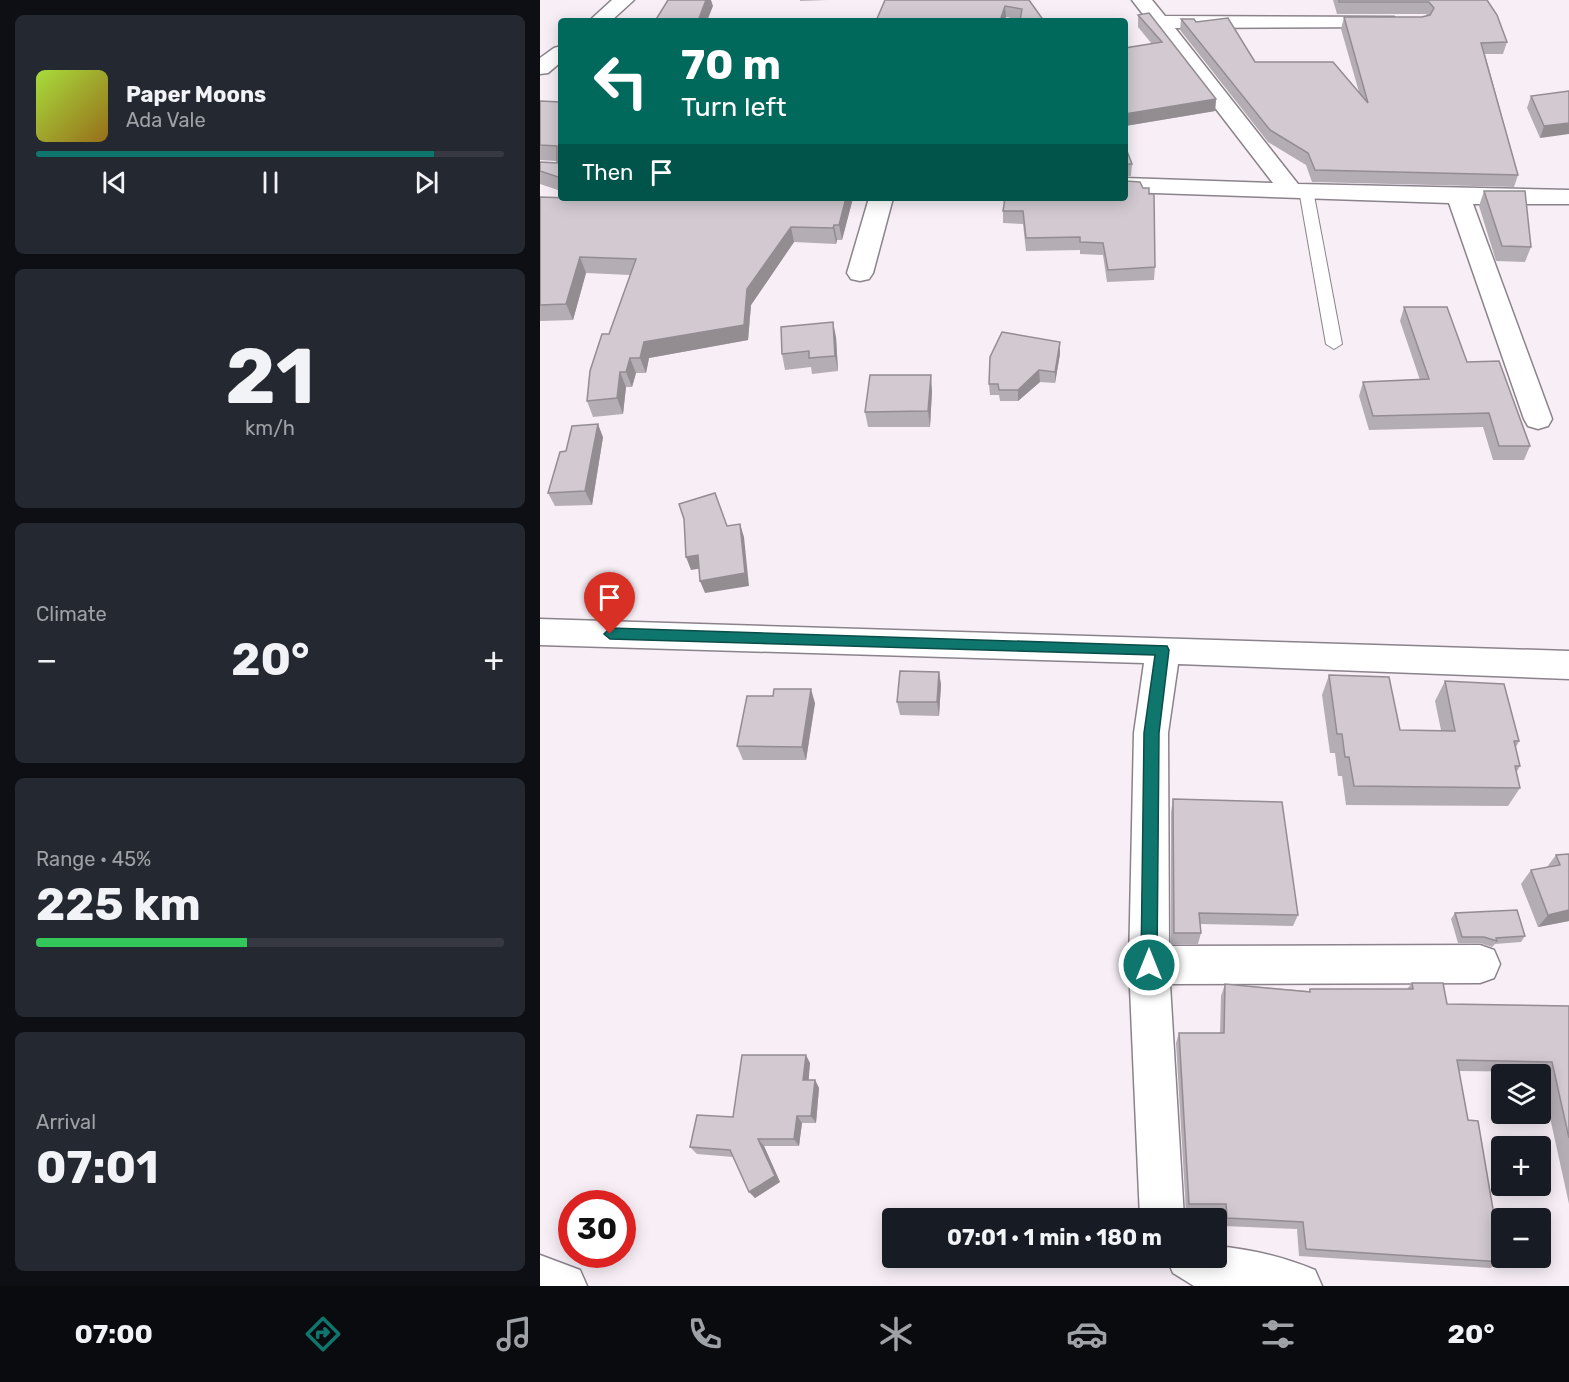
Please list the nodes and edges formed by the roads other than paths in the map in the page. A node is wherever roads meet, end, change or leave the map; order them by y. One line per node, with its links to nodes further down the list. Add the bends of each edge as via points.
1 (624, 0): 3 (street)
2 (1142, 0): 5 (street)
3 (603, 18)
4 (1407, 21): 5 (street)
5 (1160, 22): 7 (street)
6 (1128, 185): 7 (street)
7 (1298, 189): 8 (street); 12 (lane)
8 (1459, 197): 9 (street); 13 (street)
9 (1569, 197)
10 (880, 201): 11 (street)
11 (860, 273)
12 (1334, 344)
13 (1538, 419)
14 (540, 632): 15 (street)
15 (1162, 650): 16 (street); 18 (street, via 1151,733)
16 (1569, 665)
17 (1480, 964): 18 (street)
18 (1149, 965): 19 (street)
19 (1161, 1208)
20 (1206, 1268): 23 (street, via 1239,1271)
21 (540, 1278): 22 (street)
22 (564, 1286)
23 (1299, 1286)

